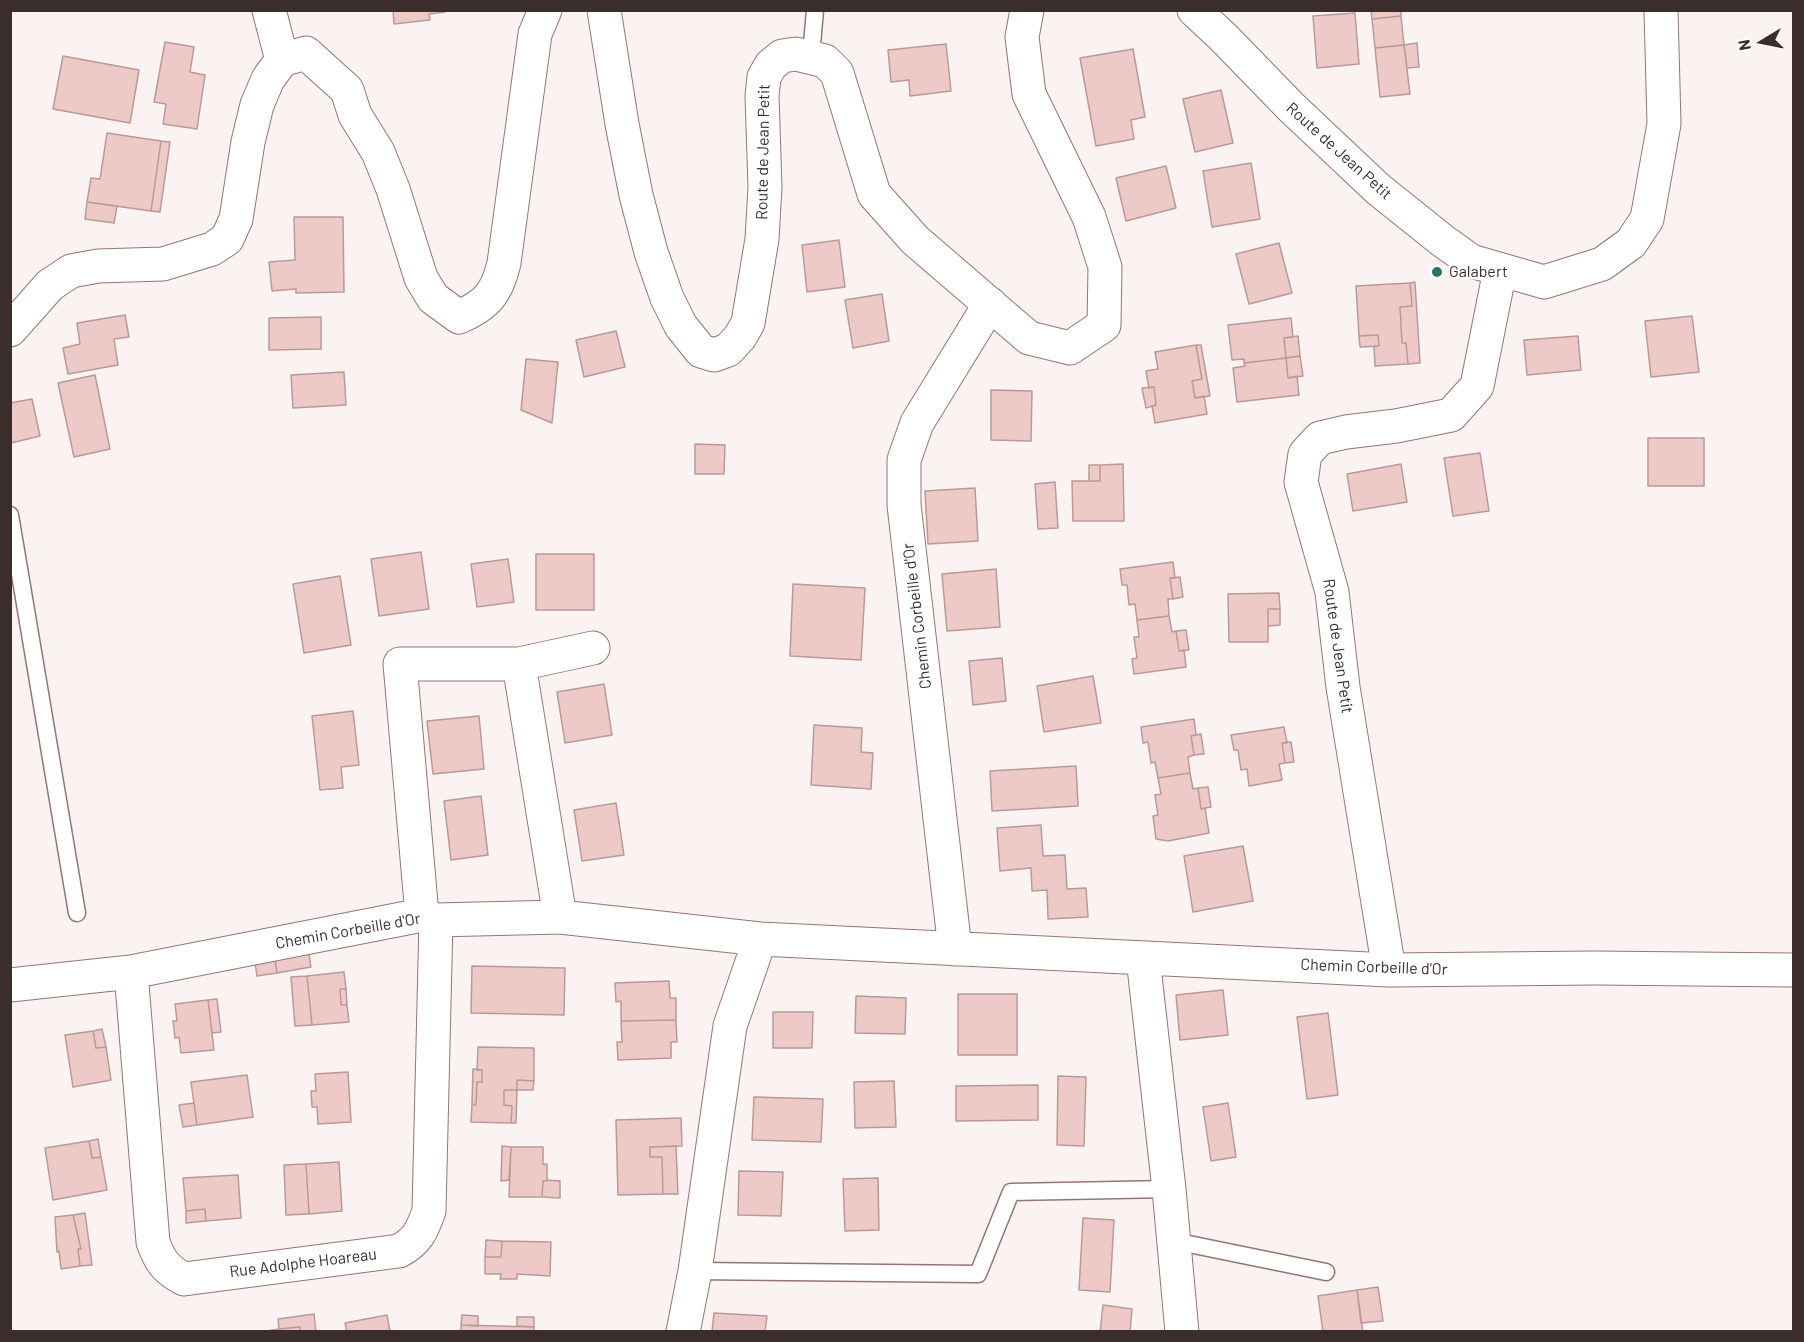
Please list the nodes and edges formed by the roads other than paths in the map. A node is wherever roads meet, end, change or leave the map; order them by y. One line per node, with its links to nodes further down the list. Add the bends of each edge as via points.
1 (269, 10): 9 (street)
2 (544, 10): 9 (street, via 536,34 500,281 478,309 459,317 433,298 421,278 393,189 378,152 355,115 347,90 306,53)
3 (604, 10): 8 (street, Route de Jean Petit, via 622,124 651,252 681,326 701,351 714,355 728,350 748,323 762,239 764,77 782,56)
4 (815, 10): 8 (lane)
5 (1194, 10): 10 (street, Route de Jean Petit, via 1378,189 1470,261)
6 (1661, 10): 10 (street, Route de Jean Petit, via 1664,124 1647,219 1631,243 1602,264 1544,282)
7 (1021, 19): 11 (street, via 1029,94 1089,217 1105,267 1104,325 1070,348 1029,338)
8 (811, 56): 11 (street, via 825,61 837,73 873,194 915,240)
9 (282, 60): 12 (street, via 268,79 257,105 236,219 227,239 212,249 163,264 71,271 50,285)
10 (1500, 270): 22 (street, Route de Jean Petit, via 1477,386 1451,415 1320,438 1305,454 1301,482 1332,592 1343,687)
11 (990, 304): 20 (street, Chemin Corbeille d'Or, via 916,423 904,460 904,505)
12 (10, 330)
13 (10, 515): 16 (lane)
14 (593, 648): 15 (street)
15 (519, 664): 17 (street, Rue Adolphe Hoareau, via 400,664); 18 (street)
16 (76, 913)
17 (429, 917): 18 (street, Chemin Corbeille d'Or); 24 (street, Chemin Corbeille d'Or); 24 (street, Rue Adolphe Hoareau, via 429,1210 412,1245 399,1251 184,1279 172,1273 160,1260 153,1242)
18 (560, 917): 19 (street, Chemin Corbeille d'Or)
19 (760, 939): 20 (street, Chemin Corbeille d'Or); 28 (street, via 730,1026)
20 (955, 949): 21 (street, Chemin Corbeille d'Or)
21 (1143, 958): 22 (street, Chemin Corbeille d'Or); 26 (street)
22 (1389, 970): 23 (street, Chemin Corbeille d'Or)
23 (1794, 970)
24 (131, 972): 25 (street, Chemin Corbeille d'Or)
25 (10, 985)
26 (1169, 1190): 27 (street); 28 (lane, via 1011,1192 978,1274)
27 (1174, 1241): 29 (lane); 31 (street)
28 (695, 1271): 30 (street)
29 (1326, 1272)
30 (683, 1332)
31 (1182, 1332)

